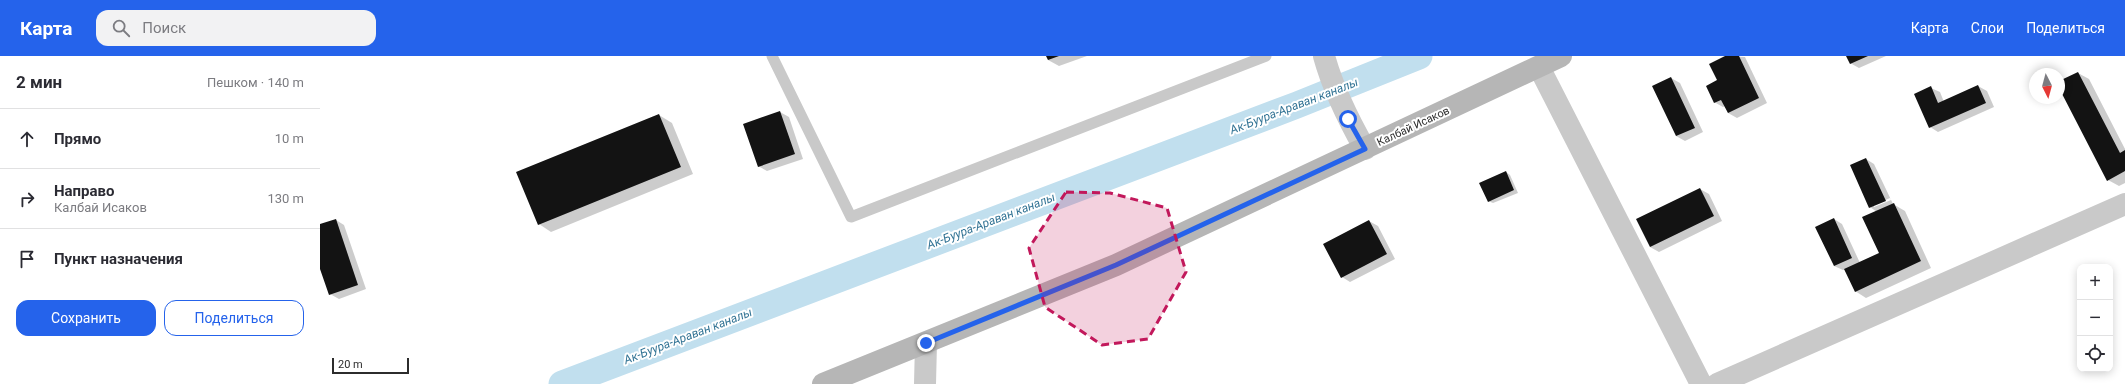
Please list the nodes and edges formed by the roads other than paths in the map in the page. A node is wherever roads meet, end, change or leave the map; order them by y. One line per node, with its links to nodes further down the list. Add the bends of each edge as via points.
1 (772, 56): 2 (lane, via 851,217)
2 (1266, 56)
3 (1562, 56): 5 (main road, Калбай Исаков)
4 (1326, 64): 6 (street, via 1348,119)
5 (1538, 67): 6 (main road, Калбай Исаков); 11 (street)
6 (1365, 149): 8 (main road, Калбай Исаков, via 1116,265)
7 (2125, 204): 12 (street)
8 (926, 343): 9 (main road, Калбай Исаков); 10 (street)
9 (823, 384)
10 (925, 384)
11 (1701, 384)
12 (1718, 384)

